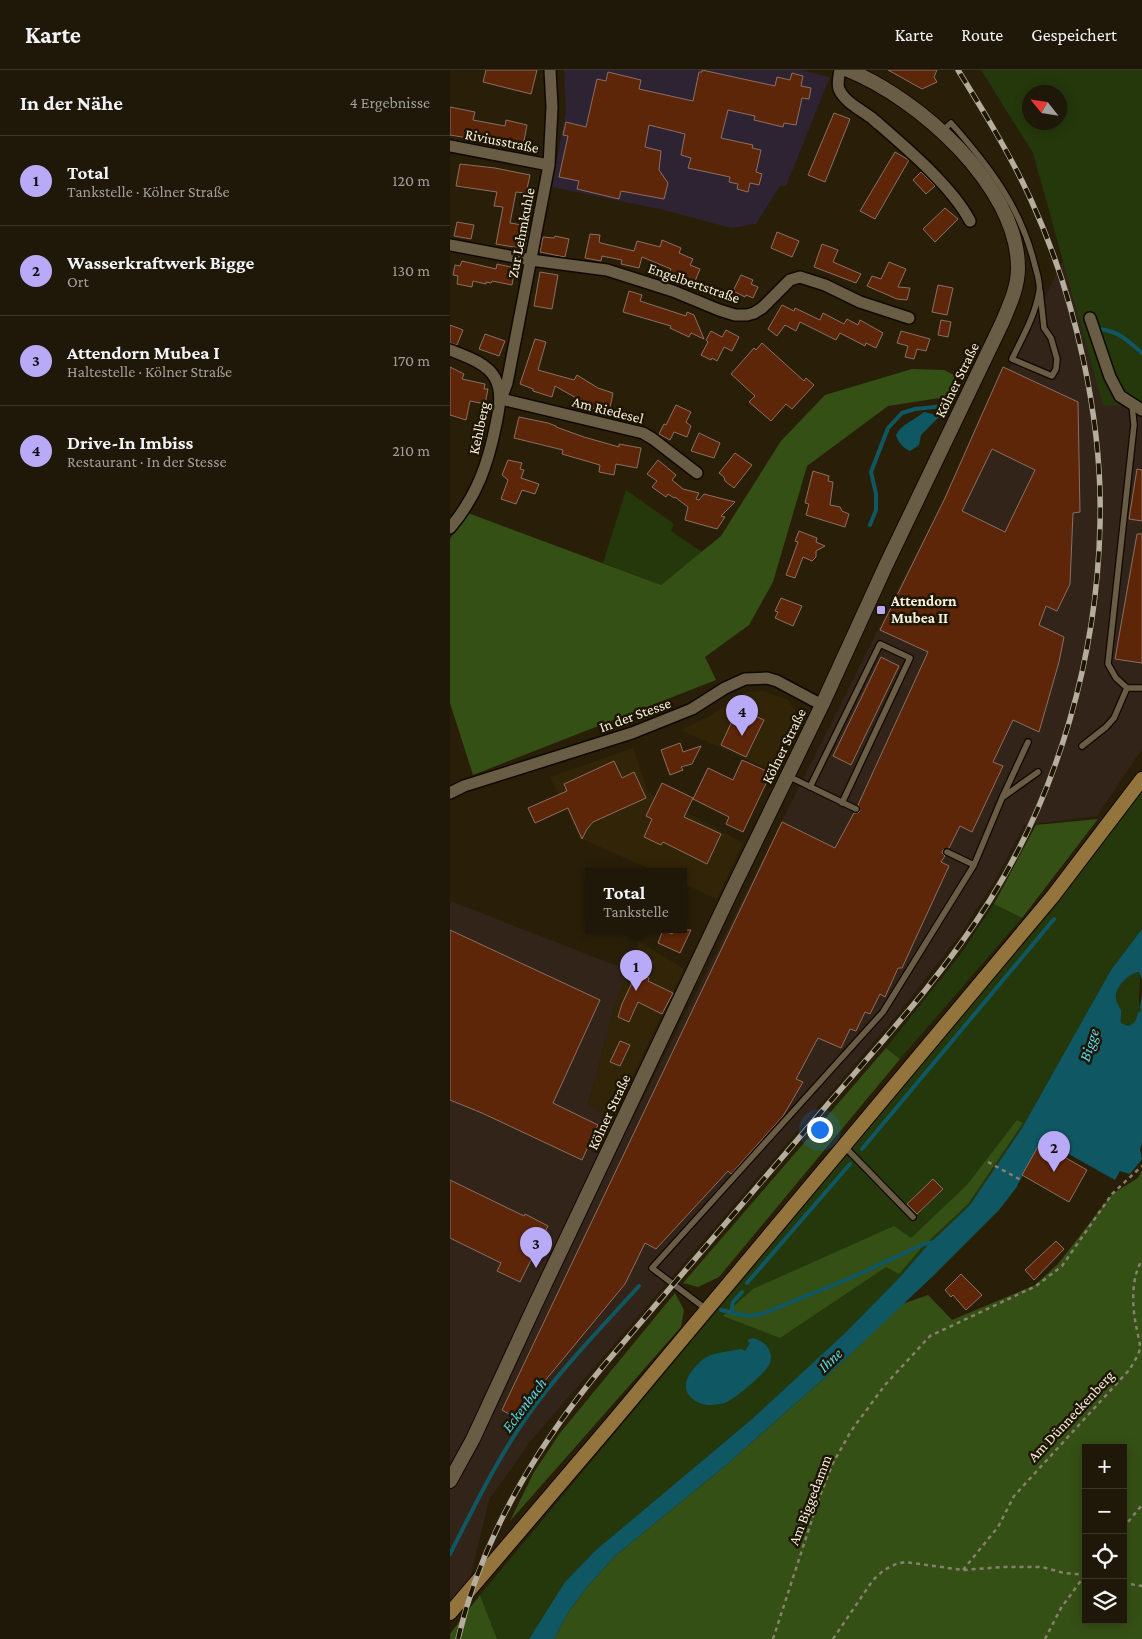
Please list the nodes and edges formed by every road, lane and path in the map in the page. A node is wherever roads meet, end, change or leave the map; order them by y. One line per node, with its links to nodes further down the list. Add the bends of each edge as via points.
1 (550, 70): 6 (street, Zur Lehmkuhle)
2 (840, 70): 7 (street, via 839,88 845,98 923,164 962,205)
3 (848, 70): 4 (street, Kölner Straße, via 912,107)
4 (942, 131): 10 (lane, via 951,123 988,165 1006,193 1030,247); 20 (street, Kölner Straße, via 965,154 1003,212 1017,254 1016,286 1002,323)
5 (450, 146): 6 (street, Riviusstraße)
6 (549, 165): 9 (street, Zur Lehmkuhle)
7 (970, 221)
8 (450, 245): 9 (street, Engelbertstraße)
9 (531, 260): 11 (street, Engelbertstraße, via 607,270 727,313 741,315 762,308 790,280 800,277); 14 (street, Zur Lehmkuhle)
10 (1040, 290): 10 (lane, via 1012,359 1052,376 1057,359 1051,338 1044,328)
11 (909, 318)
12 (1090, 318): 15 (street, via 1110,377 1120,396)
13 (450, 350): 14 (street, Kehlberg, via 470,358 490,372 496,378)
14 (501, 399): 16 (street, Am Riedesel, via 643,433); 17 (street, Kehlberg, via 485,470)
15 (1137, 407): 18 (lane, via 1108,664)
16 (697, 473)
17 (450, 528)
18 (1127, 688): 19 (lane); 22 (lane, via 1114,718)
19 (1142, 688)
20 (822, 704): 24 (street, Kölner Straße); 27 (street, In der Stesse, via 777,680 745,679 692,709 632,733)
21 (1028, 742): 28 (lane)
22 (1082, 746)
23 (1038, 772): 28 (lane)
24 (788, 776): 26 (lane); 40 (street, Kölner Straße, via 473,1439)
25 (1142, 779): 33 (main road, via 1053,896)
26 (810, 787): 29 (lane); 29 (lane, via 880,644 910,658)
27 (450, 793)
28 (1002, 798): 32 (lane)
29 (842, 803): 30 (lane)
30 (856, 809)
31 (947, 852): 32 (lane)
32 (974, 865): 39 (lane, via 884,1012 652,1268)
33 (844, 1146): 37 (lane); 39 (main road)
34 (988, 1162): 36 (path)
35 (1142, 1166): 49 (path, Am Biggedamm, via 1112,1194 1062,1266 1036,1286 930,1336 885,1385 834,1463 818,1501)
36 (1020, 1180)
37 (913, 1217)
38 (1142, 1260): 43 (path, Am Dünneckenberg, via 1134,1294 1140,1348 1137,1357 1130,1369 1014,1496 998,1527)
39 (706, 1309): 48 (main road)
40 (450, 1481)
41 (1142, 1505): 42 (path)
42 (1127, 1523)
43 (963, 1570): 44 (path, via 1042,1567); 50 (path, via 905,1562 884,1570 873,1580)
44 (1082, 1574)
45 (1082, 1578): 51 (path)
46 (1127, 1584): 47 (path)
47 (1142, 1586)
48 (450, 1613)
49 (773, 1639)
50 (833, 1639)
51 (1045, 1639)

